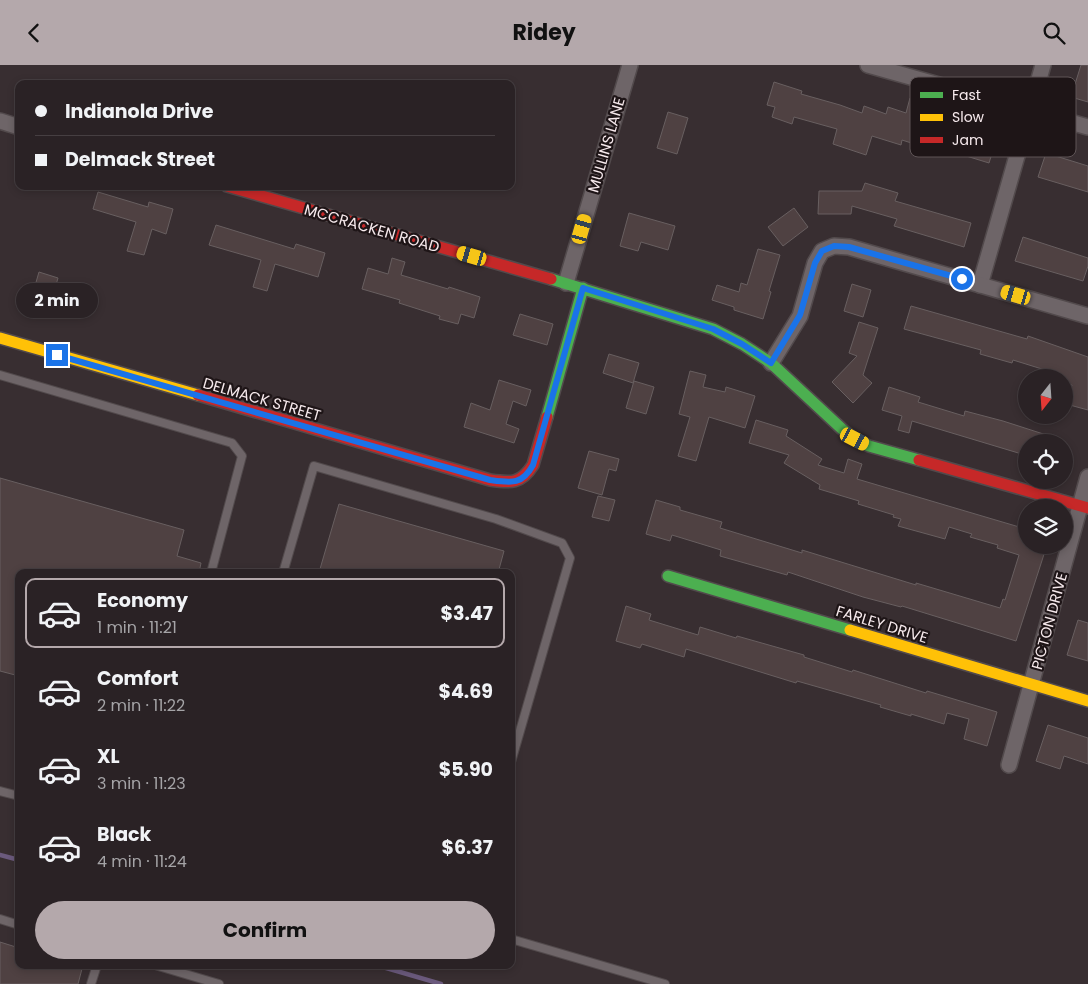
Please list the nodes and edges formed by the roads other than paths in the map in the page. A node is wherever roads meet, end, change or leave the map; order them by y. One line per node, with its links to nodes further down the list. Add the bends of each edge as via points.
1 (630, 65): 8 (street, MULLINS LANE)
2 (868, 65): 3 (street)
3 (911, 77)
4 (0, 121): 5 (street)
5 (15, 126)
6 (1018, 157): 9 (street)
7 (250, 190): 8 (street, MCCRACKEN ROAD)
8 (566, 283): 10 (street, MCCRACKEN ROAD)
9 (980, 285): 11 (street); 13 (street, via 849,247 834,246 822,251 815,263 800,315)
10 (583, 288): 12 (street, DELMACK STREET, via 533,465 527,476 517,481 490,480); 13 (street, MCCRACKEN ROAD, via 713,329)
11 (1088, 316)
12 (0, 338)
13 (771, 363): 16 (street, MCCRACKEN ROAD, via 842,429 869,446)
14 (0, 375): 17 (lane, via 232,443 242,456)
15 (1088, 477): 16 (street, PICTON DRIVE)
16 (1084, 506): 20 (street, PICTON DRIVE)
17 (212, 569)
18 (283, 569): 22 (lane, via 314,466 496,519 562,543 570,559)
19 (668, 576): 20 (street, FARLEY DRIVE)
20 (1032, 685): 21 (street, FARLEY DRIVE); 23 (street, PICTON DRIVE)
21 (1088, 701)
22 (515, 748)
23 (1010, 765)
24 (0, 791): 25 (lane)
25 (15, 795)
26 (0, 919): 27 (lane)
27 (15, 924)
28 (515, 940): 33 (lane)
29 (96, 969): 31 (lane)
30 (168, 969): 32 (lane)
31 (91, 984)
32 (219, 984)
33 (665, 984)

